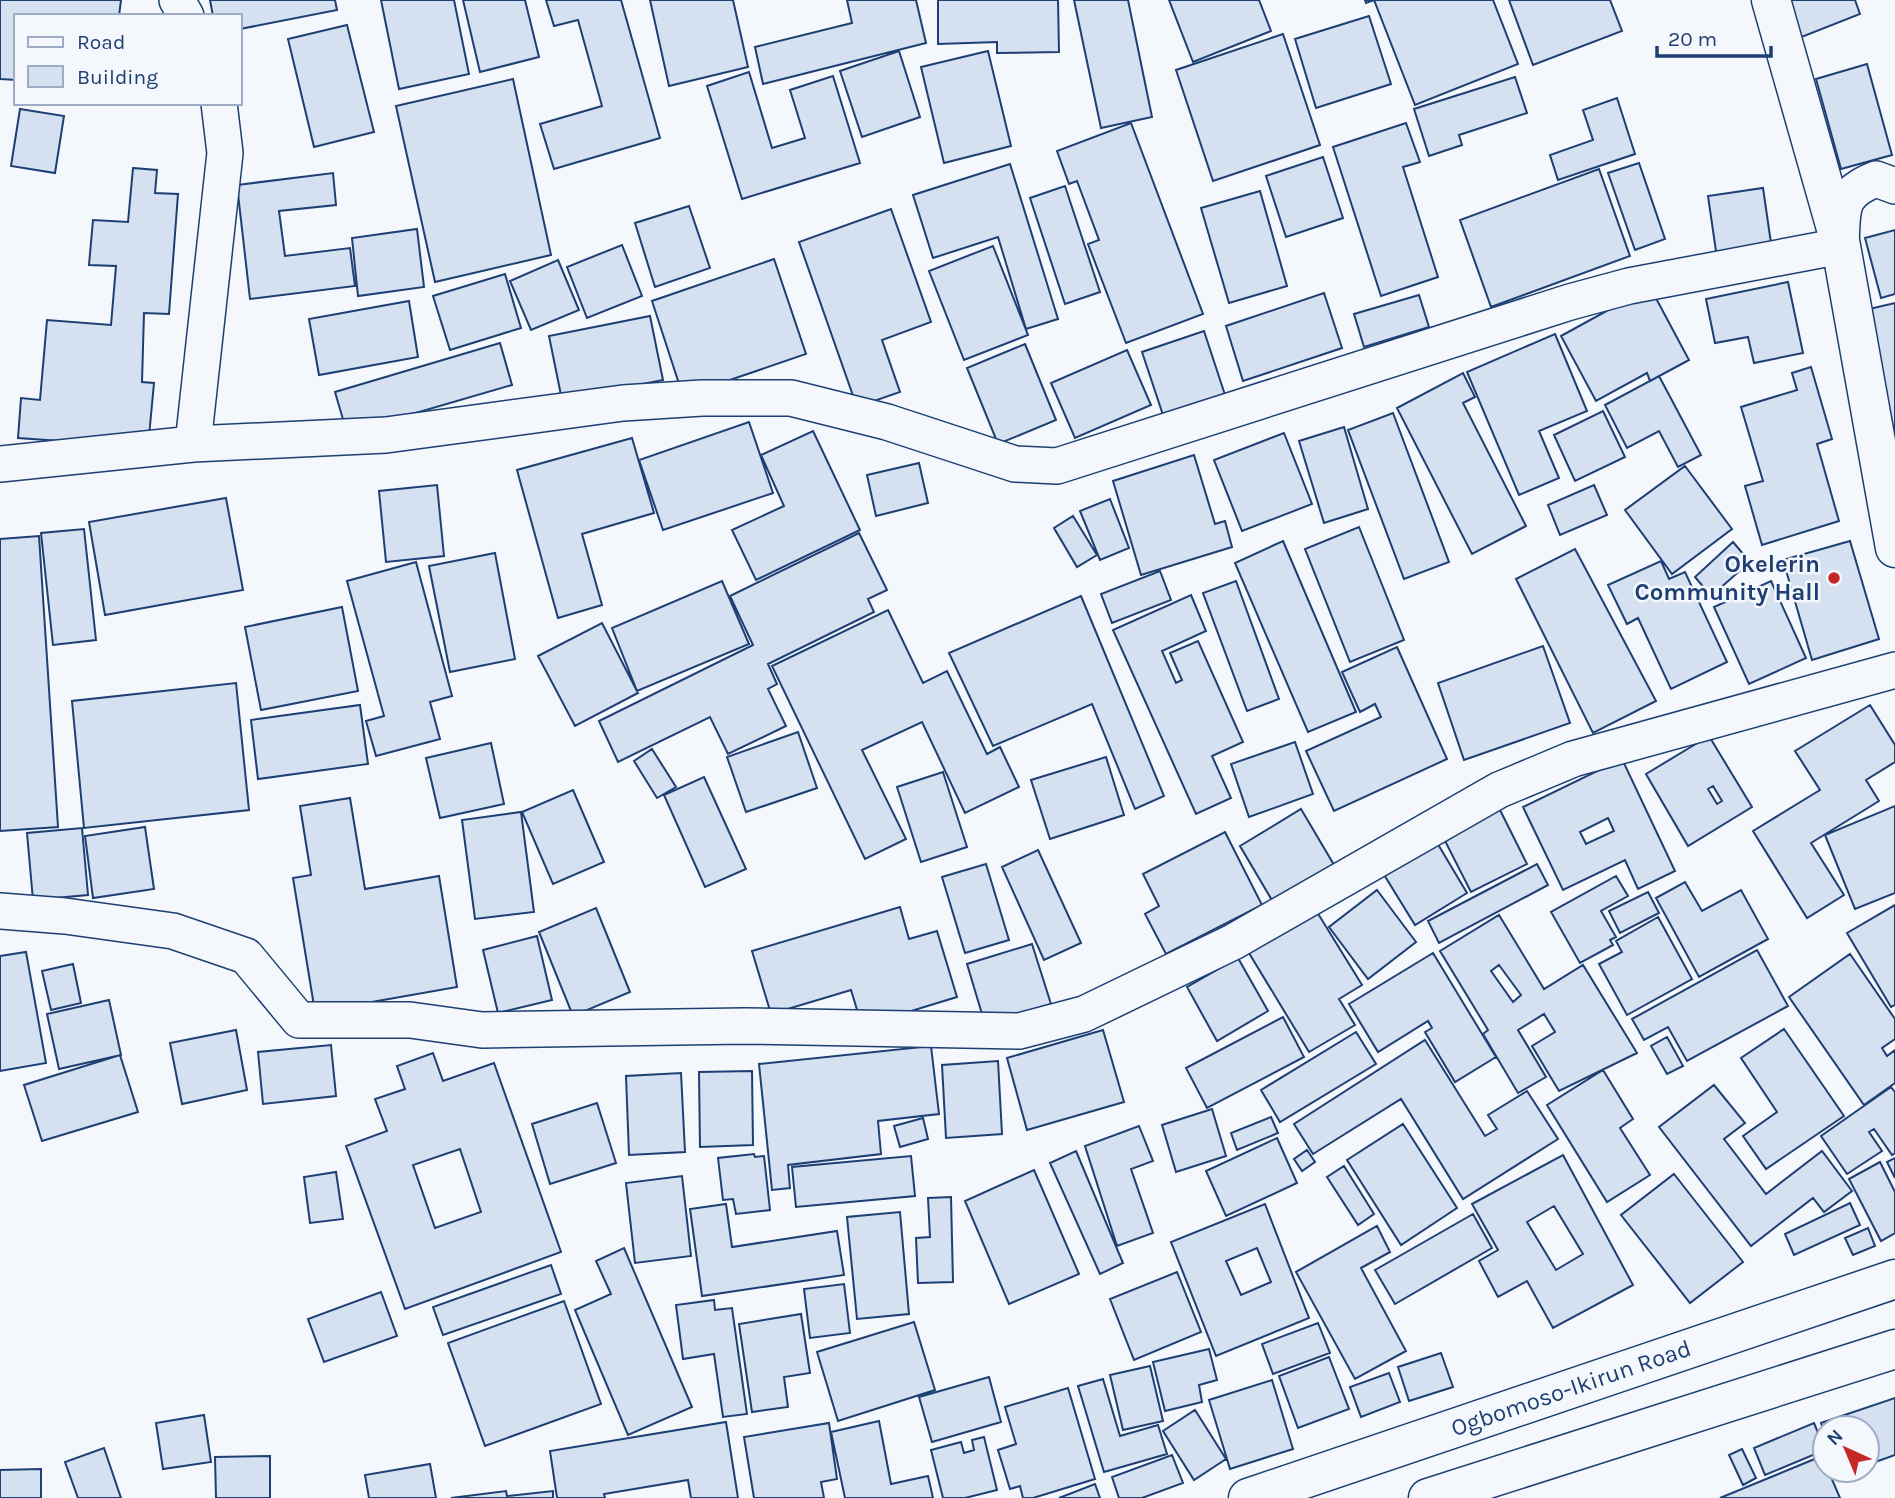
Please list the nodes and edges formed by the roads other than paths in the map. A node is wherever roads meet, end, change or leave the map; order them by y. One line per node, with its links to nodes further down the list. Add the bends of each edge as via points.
1 (1771, 0): 4 (main road)
2 (219, 105): 5 (street, via 225,153)
3 (1895, 186): 4 (street, via 1876,179 1854,188 1843,209)
4 (1841, 246): 5 (street, via 1629,286 1570,302 1057,466 1015,464 887,422 791,398 623,403 386,435); 7 (main road)
5 (193, 444): 6 (street)
6 (0, 464)
7 (1895, 548)
8 (1895, 670): 9 (street, via 1561,764 1499,790 1233,942 1084,1014 1019,1031 744,1026 482,1030 411,1020 299,1020 246,956 173,931)
9 (0, 911)
10 (1895, 1279): 12 (main road, Ogbomoso-Ikirun Road)
11 (1895, 1349): 13 (main road)
12 (1248, 1498)
13 (1428, 1498)

